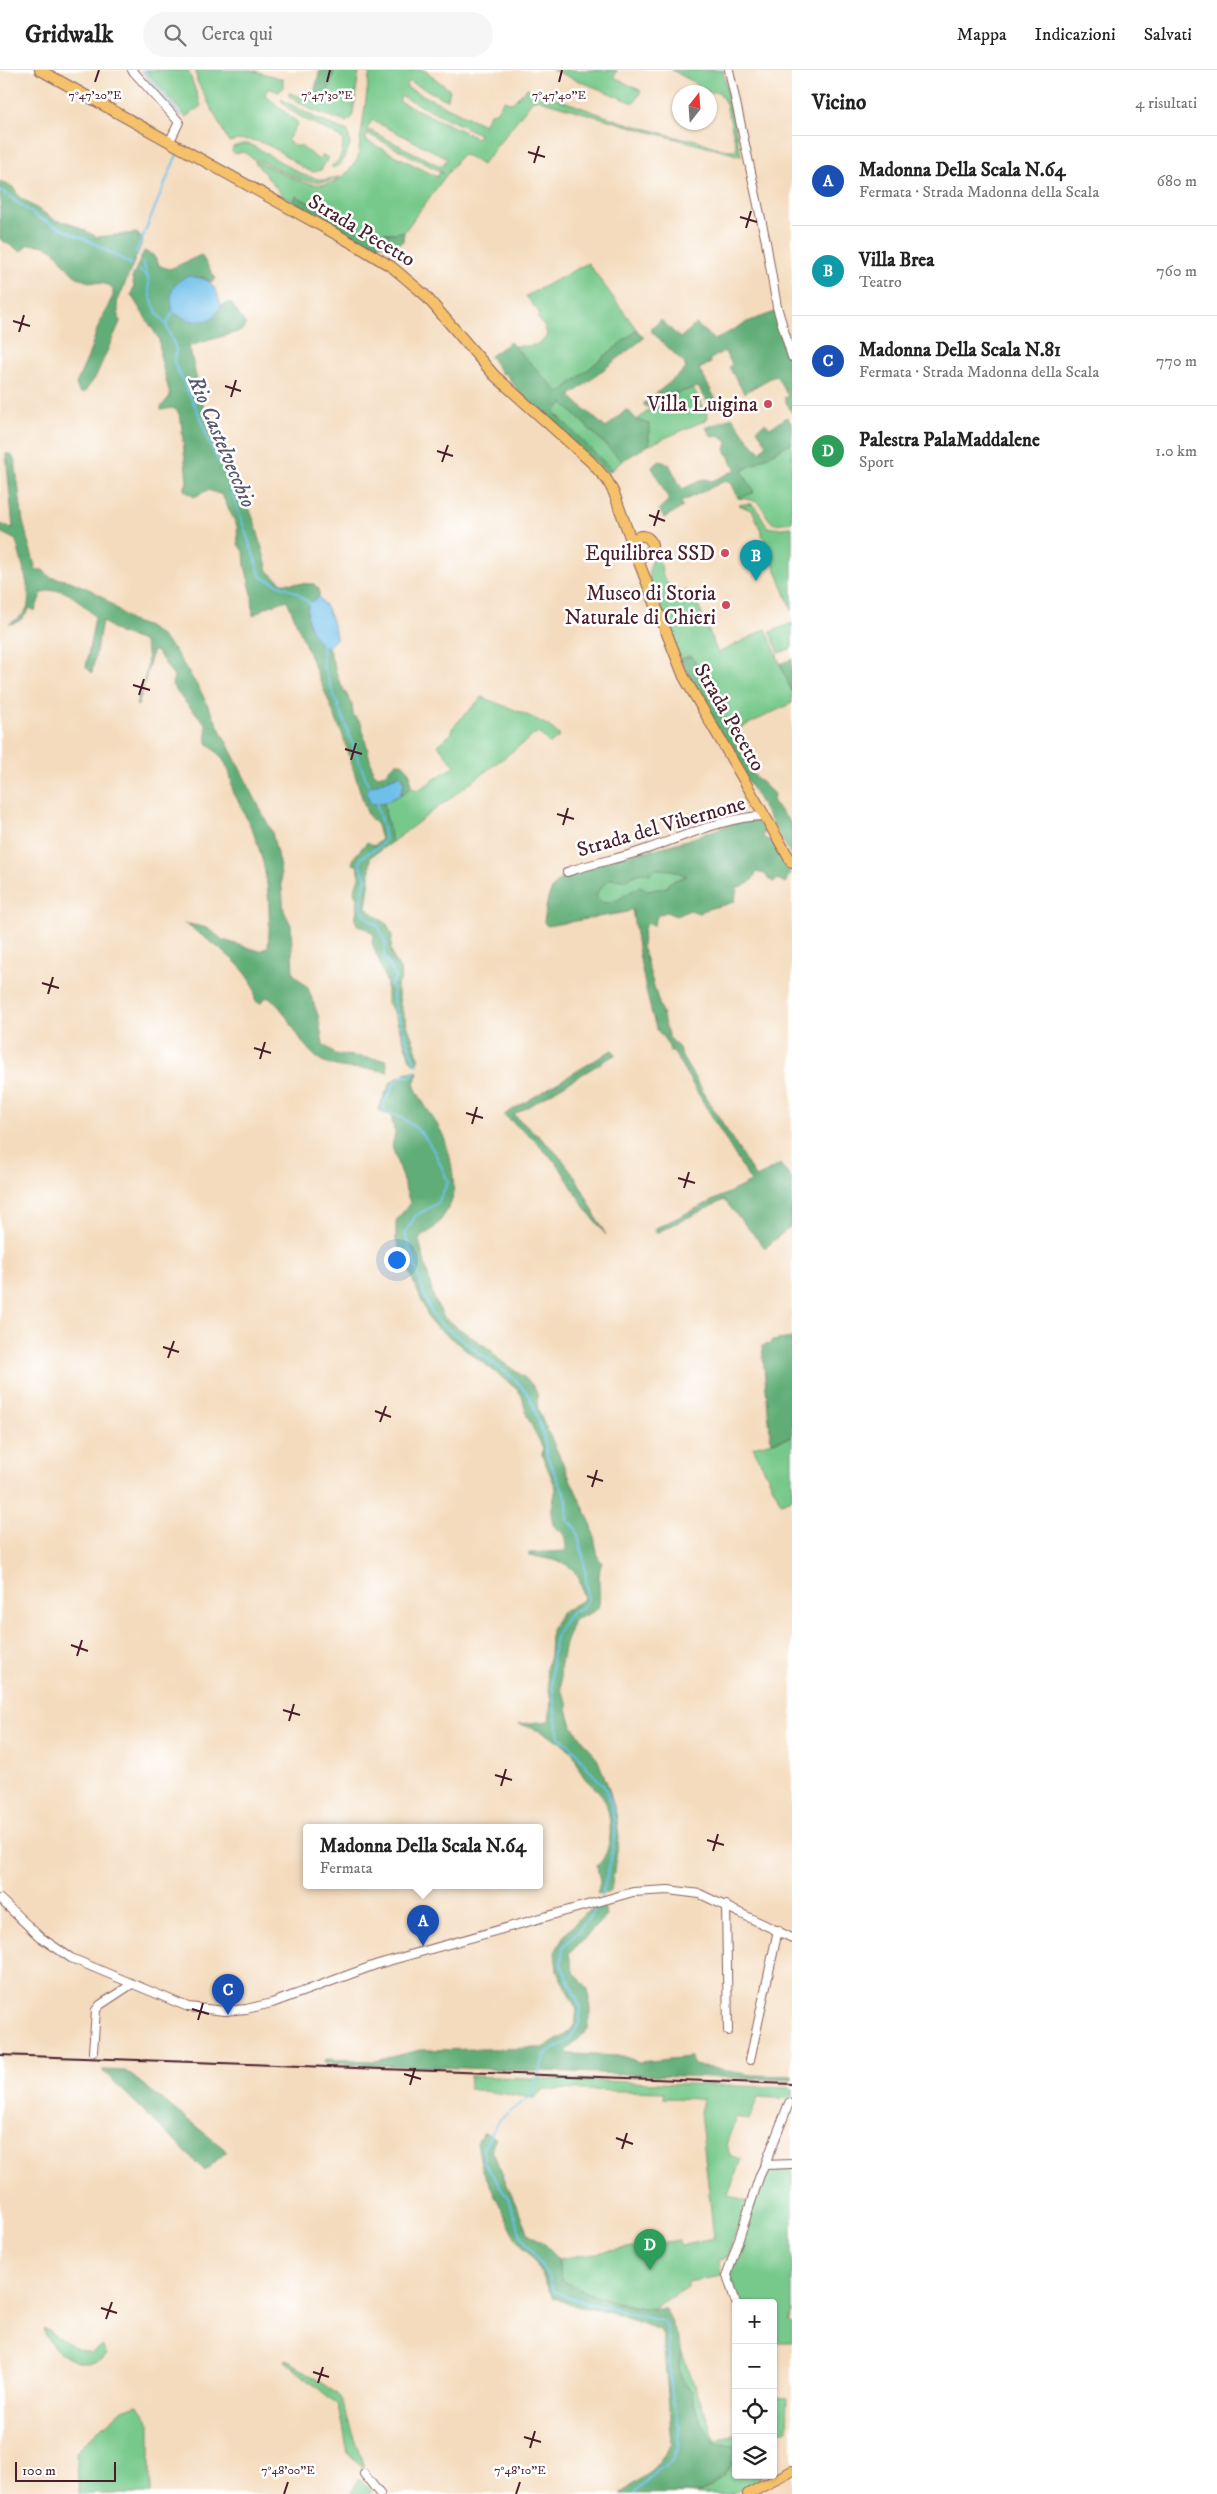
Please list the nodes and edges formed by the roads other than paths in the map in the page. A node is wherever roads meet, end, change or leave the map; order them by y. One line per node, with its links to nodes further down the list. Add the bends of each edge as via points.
1 (40, 70): 4 (main road, Strada Pecetto)
2 (132, 70): 4 (street, via 179,122)
3 (729, 70): 5 (street, via 777,307)
4 (170, 141): 6 (main road, Strada Pecetto, via 407,278 494,375 602,474 614,493)
5 (792, 358)
6 (622, 517): 7 (main road, Strada Pecetto); 8 (main road, Strada Pecetto)
7 (642, 536): 8 (main road); 9 (main road, Strada Pecetto, via 652,543)
8 (632, 543): 10 (main road, Strada Pecetto)
9 (648, 554): 10 (main road); 11 (main road, Strada Pecetto)
10 (636, 555): 11 (main road, Strada Pecetto)
11 (647, 583): 12 (main road, Strada Pecetto, via 684,677)
12 (765, 816): 13 (main road, Strada Pecetto); 14 (street, Strada del Vibernone, via 734,820)
13 (792, 864)
14 (567, 872)
15 (0, 1898): 19 (street, via 56,1949)
16 (726, 1905): 17 (street); 19 (street, via 685,1891 648,1890 601,1900 370,1967 246,2010 188,2007); 20 (street)
17 (778, 1930): 18 (street); 22 (street)
18 (792, 1938)
19 (132, 1984): 21 (street, via 96,2010)
20 (728, 2031)
21 (93, 2052)
22 (750, 2060)
23 (789, 2103): 25 (street)
24 (792, 2164): 25 (street)
25 (765, 2166): 26 (street, via 727,2275)
26 (735, 2299)
27 (792, 2471): 30 (main road)
28 (364, 2474): 29 (street)
29 (380, 2494)
30 (748, 2494)

